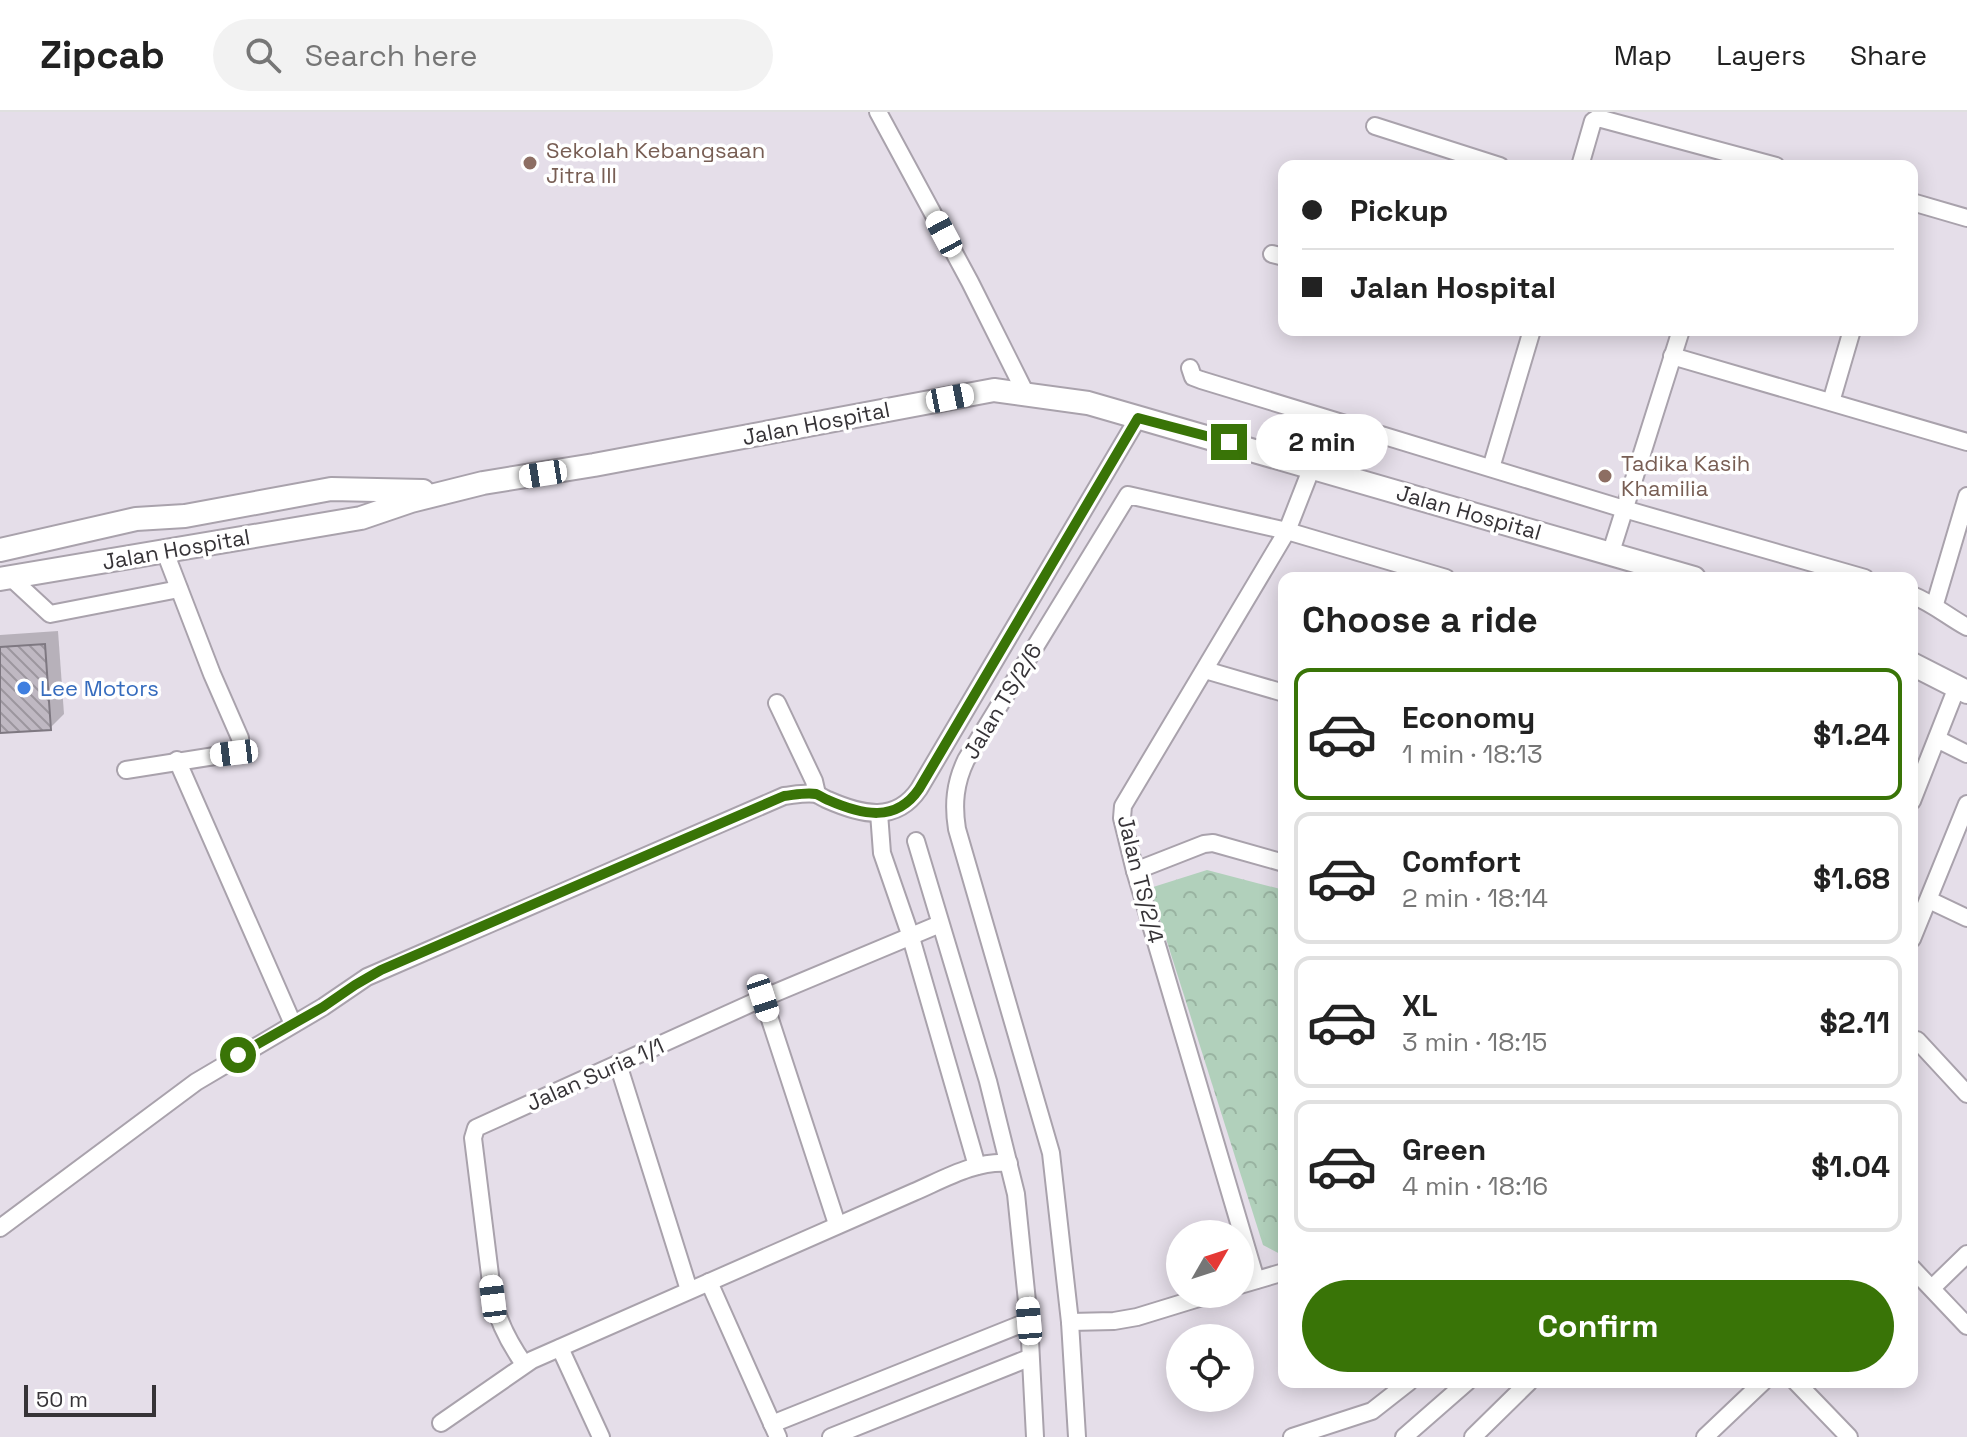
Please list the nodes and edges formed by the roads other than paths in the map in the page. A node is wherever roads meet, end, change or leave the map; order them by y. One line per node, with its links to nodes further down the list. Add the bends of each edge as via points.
1 (878, 112): 13 (street)
2 (1375, 126): 3 (street)
3 (1481, 160)
4 (1582, 160): 5 (street, via 1598,118)
5 (1731, 160)
6 (1918, 204): 7 (street)
7 (1967, 218)
8 (1528, 336): 18 (street)
9 (1679, 336): 11 (street)
10 (1850, 336): 14 (street)
11 (1672, 356): 14 (street); 21 (street)
12 (1190, 368): 18 (street, via 1201,380)
13 (1027, 396): 15 (street, Jalan Hospital, via 1088,403); 19 (street, Jalan Hospital, via 994,390)
14 (1831, 402): 16 (street)
15 (1138, 418): 17 (street, Jalan Hospital); 46 (street, via 919,789 899,810)
16 (1967, 442)
17 (1312, 467): 22 (street, Jalan TS/2/4); 25 (street, Jalan Hospital)
18 (1491, 468): 21 (street)
19 (444, 492): 23 (street, Jalan Hospital, via 331,489 185,516 136,519); 24 (street, Jalan Hospital, via 361,518)
20 (1967, 496): 32 (street)
21 (1624, 509): 25 (street); 28 (street)
22 (1287, 531): 26 (street, Jalan TS/2/6); 35 (street, Jalan TS/2/4); 74 (street, Jalan TS/2/6, via 1128,495 959,775 957,829 1051,1153)
23 (0, 550)
24 (165, 552): 29 (street, Jalan Hospital); 30 (street)
25 (1611, 552): 27 (street, Jalan Hospital)
26 (1426, 572)
27 (1675, 572)
28 (1844, 572)
29 (5, 578): 30 (street, via 50,614)
30 (179, 589): 41 (street, via 241,747 234,753)
31 (1918, 597): 32 (street)
32 (1935, 604): 33 (street)
33 (1967, 627)
34 (1918, 667): 36 (street)
35 (1205, 670): 37 (street); 49 (street, Jalan TS/2/4, via 1123,806)
36 (1962, 690): 39 (street)
37 (1278, 691)
38 (777, 703): 44 (street)
39 (1937, 739): 40 (street); 43 (street)
40 (1967, 754)
41 (177, 760): 42 (street); 56 (street)
42 (126, 770)
43 (1918, 786)
44 (817, 794): 46 (street); 56 (street, via 784,796 381,970)
45 (1967, 804): 50 (street)
46 (879, 813): 54 (street, via 882,853)
47 (916, 841): 52 (street)
48 (1278, 861): 49 (street, via 1213,843)
49 (1135, 871): 62 (street, Jalan TS/2/4)
50 (1929, 900): 51 (street); 53 (street)
51 (1967, 918)
52 (940, 924): 54 (street, Jalan Suria 1/1); 60 (street)
53 (1918, 925)
54 (910, 934): 55 (street, Jalan Suria 1/1); 61 (street)
55 (763, 998): 58 (street, Jalan Suria 1/1); 63 (street)
56 (293, 1024): 64 (street, via 184,1090)
57 (1918, 1041): 59 (street)
58 (618, 1064): 71 (street); 78 (street, Jalan Suria 1/1, via 476,1128 493,1299 507,1340)
59 (1967, 1094)
60 (1009, 1163): 61 (street); 73 (street, via 1020,1216)
61 (977, 1166): 63 (street)
62 (1231, 1220)
63 (837, 1224): 69 (street)
64 (0, 1228)
65 (1967, 1254): 70 (street)
66 (1278, 1274): 68 (street)
67 (1918, 1274): 70 (street)
68 (1254, 1281)
69 (709, 1282): 71 (street); 85 (street)
70 (1932, 1288): 75 (street)
71 (689, 1290): 76 (street)
72 (1166, 1308): 74 (street, via 1114,1321)
73 (1029, 1321): 77 (street); 85 (street)
74 (1070, 1322): 89 (street, Jalan TS/2/6)
75 (1967, 1326)
76 (560, 1348): 78 (street); 86 (street)
77 (1029, 1358): 87 (street); 88 (street)
78 (524, 1364): 84 (street)
79 (1401, 1388): 90 (street, via 1372,1411)
80 (1460, 1388): 91 (street)
81 (1523, 1388): 92 (street)
82 (1757, 1388): 93 (street)
83 (1802, 1388): 94 (street)
84 (441, 1423)
85 (775, 1430)
86 (601, 1437)
87 (831, 1437)
88 (1035, 1437)
89 (1077, 1437)
90 (1292, 1437)
91 (1404, 1437)
92 (1473, 1437)
93 (1705, 1437)
94 (1849, 1437)

